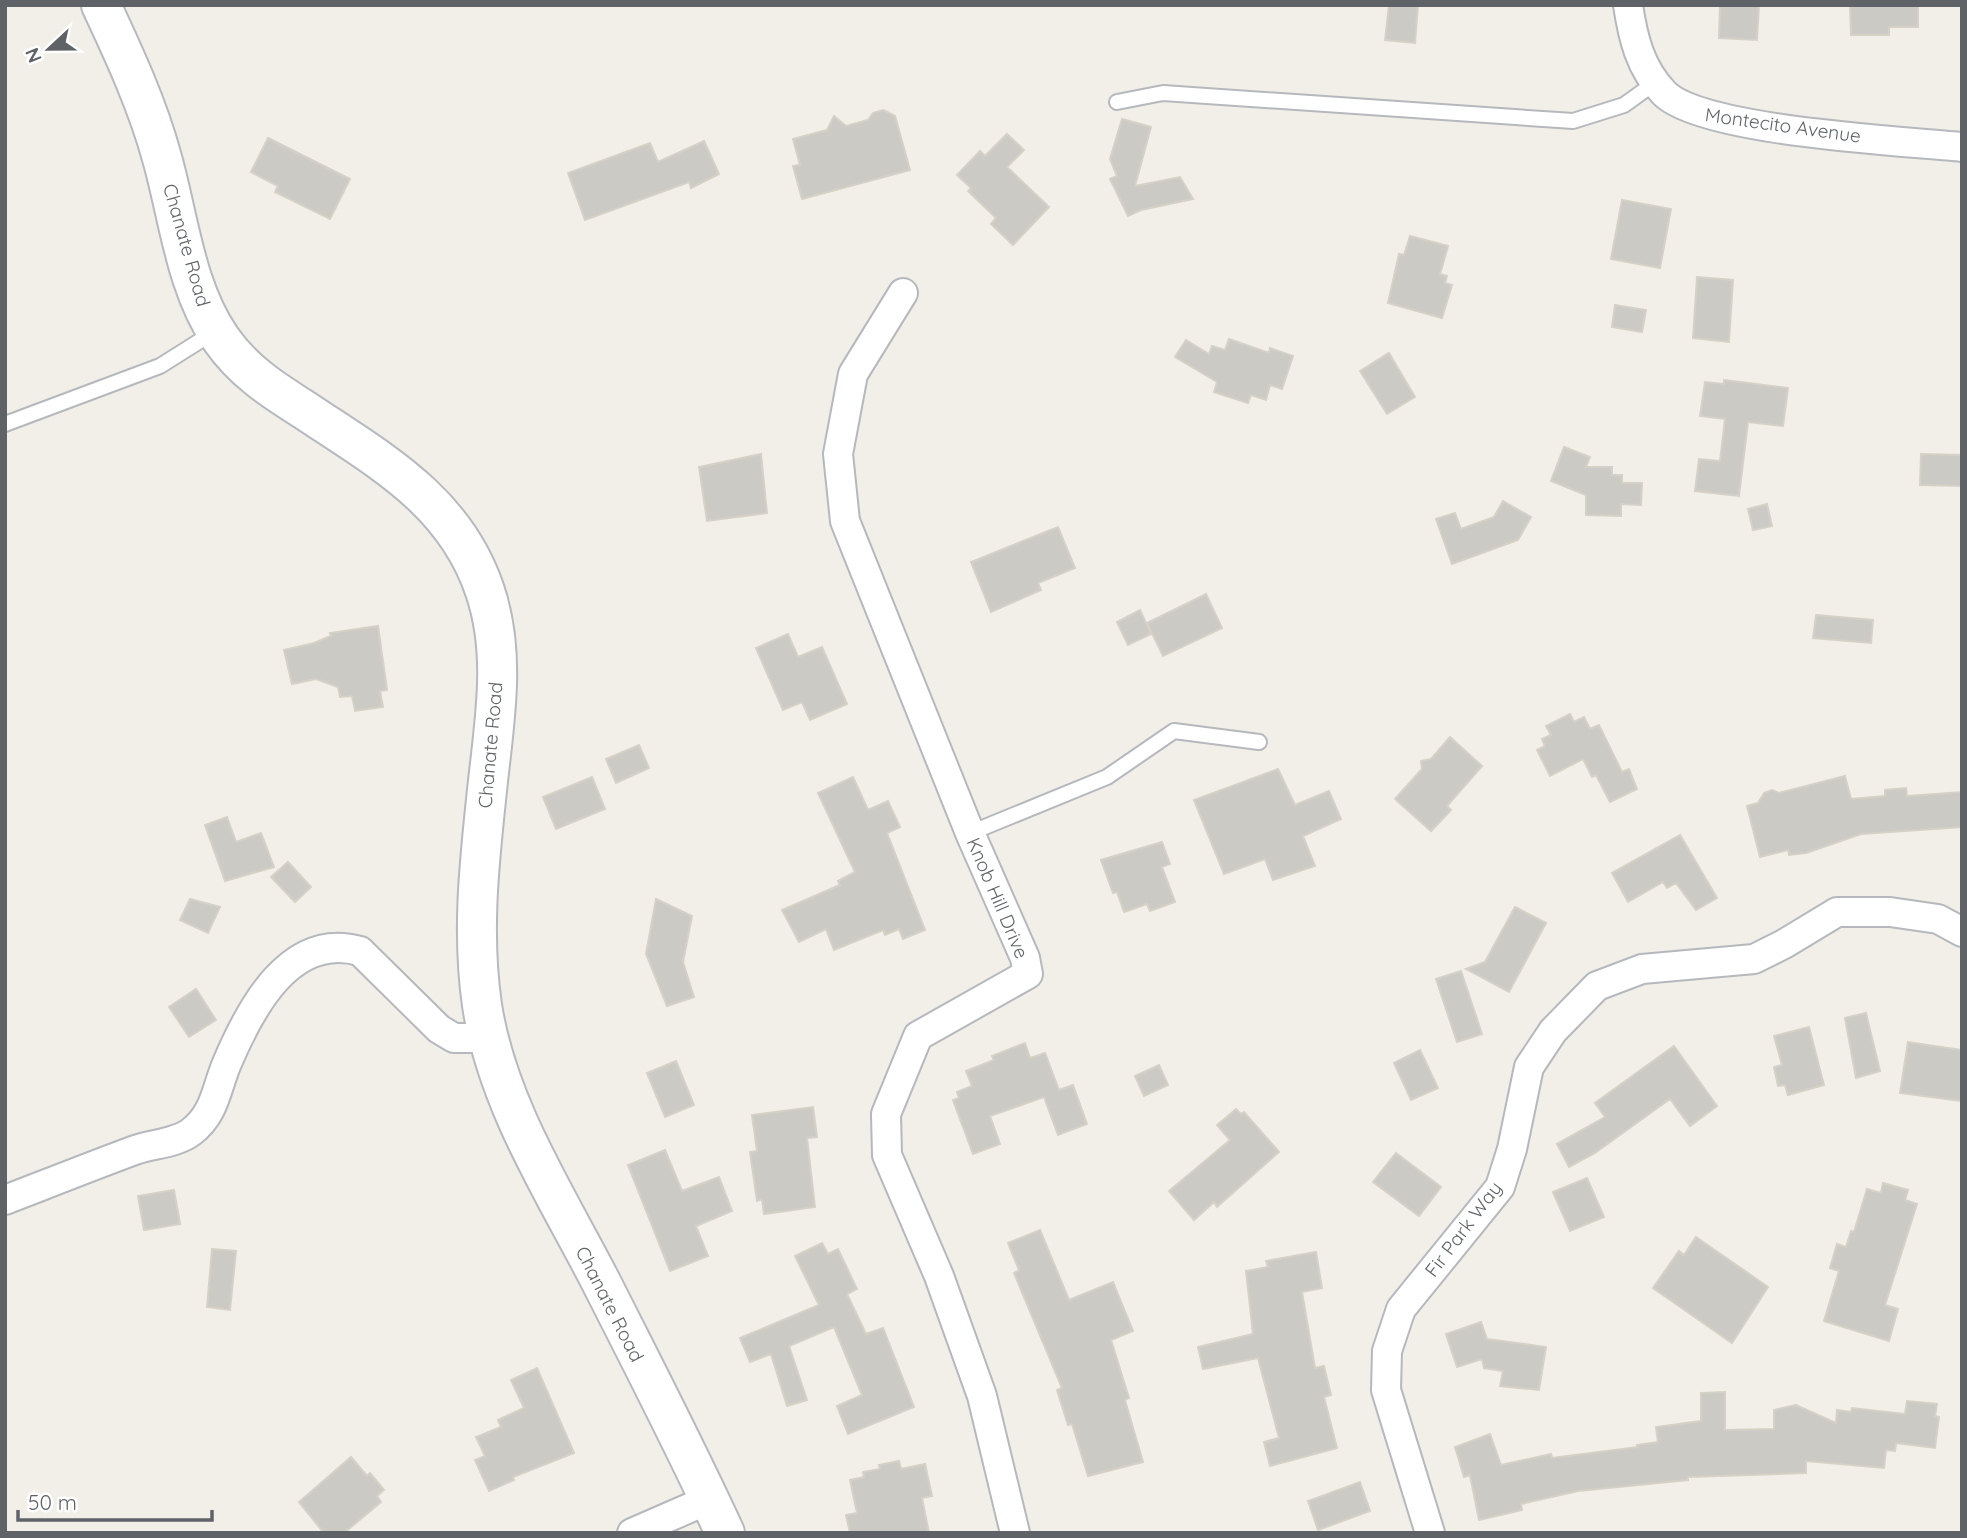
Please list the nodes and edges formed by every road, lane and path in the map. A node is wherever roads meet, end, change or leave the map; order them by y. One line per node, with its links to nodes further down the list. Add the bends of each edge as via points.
1 (101, 5): 7 (street, Chanate Road, via 161,154 191,274)
2 (1628, 5): 3 (street, Montecito Avenue, via 1635,46)
3 (1656, 82): 4 (lane, via 1624,104 1573,121 1176,94); 5 (street, Montecito Avenue, via 1688,110 1727,120)
4 (1117, 102)
5 (1962, 147)
6 (903, 293): 10 (street, Knob Hill Drive, via 853,374 838,454 845,521)
7 (215, 331): 8 (lane, via 160,366); 12 (street, Chanate Road, via 250,375 411,483 439,510 468,550 486,593 496,633 497,698 475,910 477,970)
8 (5, 424)
9 (1259, 742): 10 (lane, via 1174,731 1108,777)
10 (970, 833): 16 (street, Knob Hill Drive, via 1026,958 1028,974 918,1036 886,1114 887,1155 939,1276 982,1396)
11 (1962, 932): 17 (street, Fir Park Way, via 1938,919 1890,912 1837,912 1754,959 1642,969 1597,986 1553,1031 1528,1067 1500,1187 1401,1309 1387,1351 1386,1390)
12 (488, 1038): 13 (street, via 454,1038 439,1029 360,951 323,949 293,962 257,1001 226,1064 209,1115 188,1134); 14 (street, Chanate Road, via 512,1104 562,1209)
13 (5, 1200)
14 (717, 1516): 15 (street)
15 (632, 1533)
16 (1015, 1533)
17 (1430, 1533)

